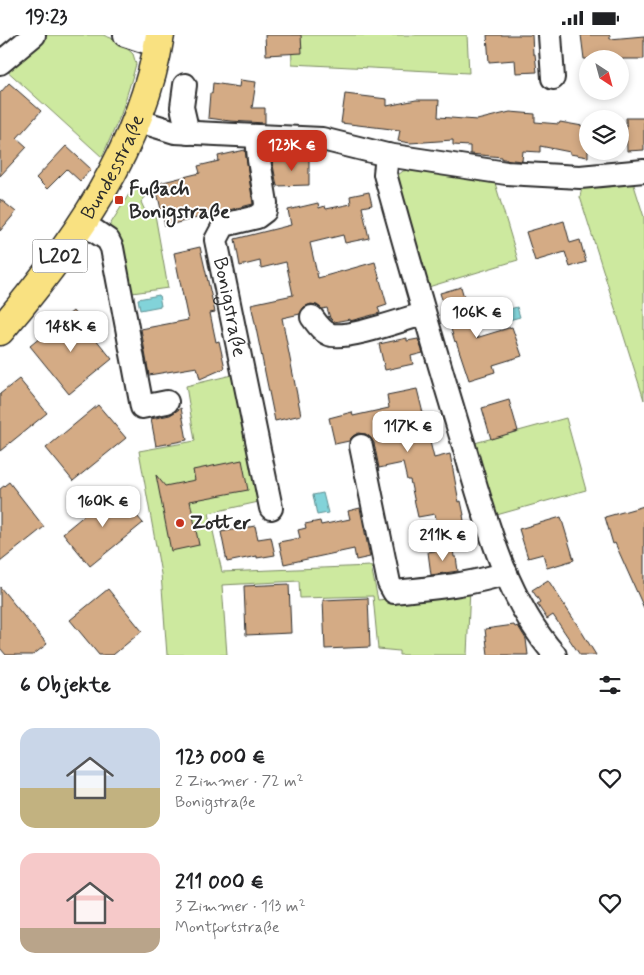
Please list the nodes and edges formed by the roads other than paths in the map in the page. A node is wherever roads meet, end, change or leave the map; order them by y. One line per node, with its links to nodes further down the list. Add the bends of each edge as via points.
1 (34, 35): 5 (street)
2 (125, 35): 4 (street)
3 (550, 35): 6 (street)
4 (159, 41): 8 (main road, Bundesstraße / L202)
5 (0, 63)
6 (553, 78)
7 (185, 85): 9 (street, via 182,107)
8 (136, 120): 9 (street); 13 (main road, Bundesstraße / L202, via 109,181)
9 (188, 133): 10 (street)
10 (257, 136): 11 (street, via 322,139); 19 (street, Bonigstraße, via 265,211 257,217 224,225 216,240)
11 (387, 155): 12 (street, via 506,173 580,177); 14 (street, via 385,174)
12 (644, 171)
13 (83, 223): 16 (main road, Bundesstraße / L202); 17 (street, via 108,240 112,248 142,407)
14 (423, 314): 15 (street, via 350,335 330,335); 20 (street, via 484,516)
15 (312, 317)
16 (0, 331)
17 (167, 402)
18 (361, 446): 20 (street, via 389,583 394,592)
19 (271, 507)
20 (506, 573): 21 (street, via 528,616)
21 (555, 655)

